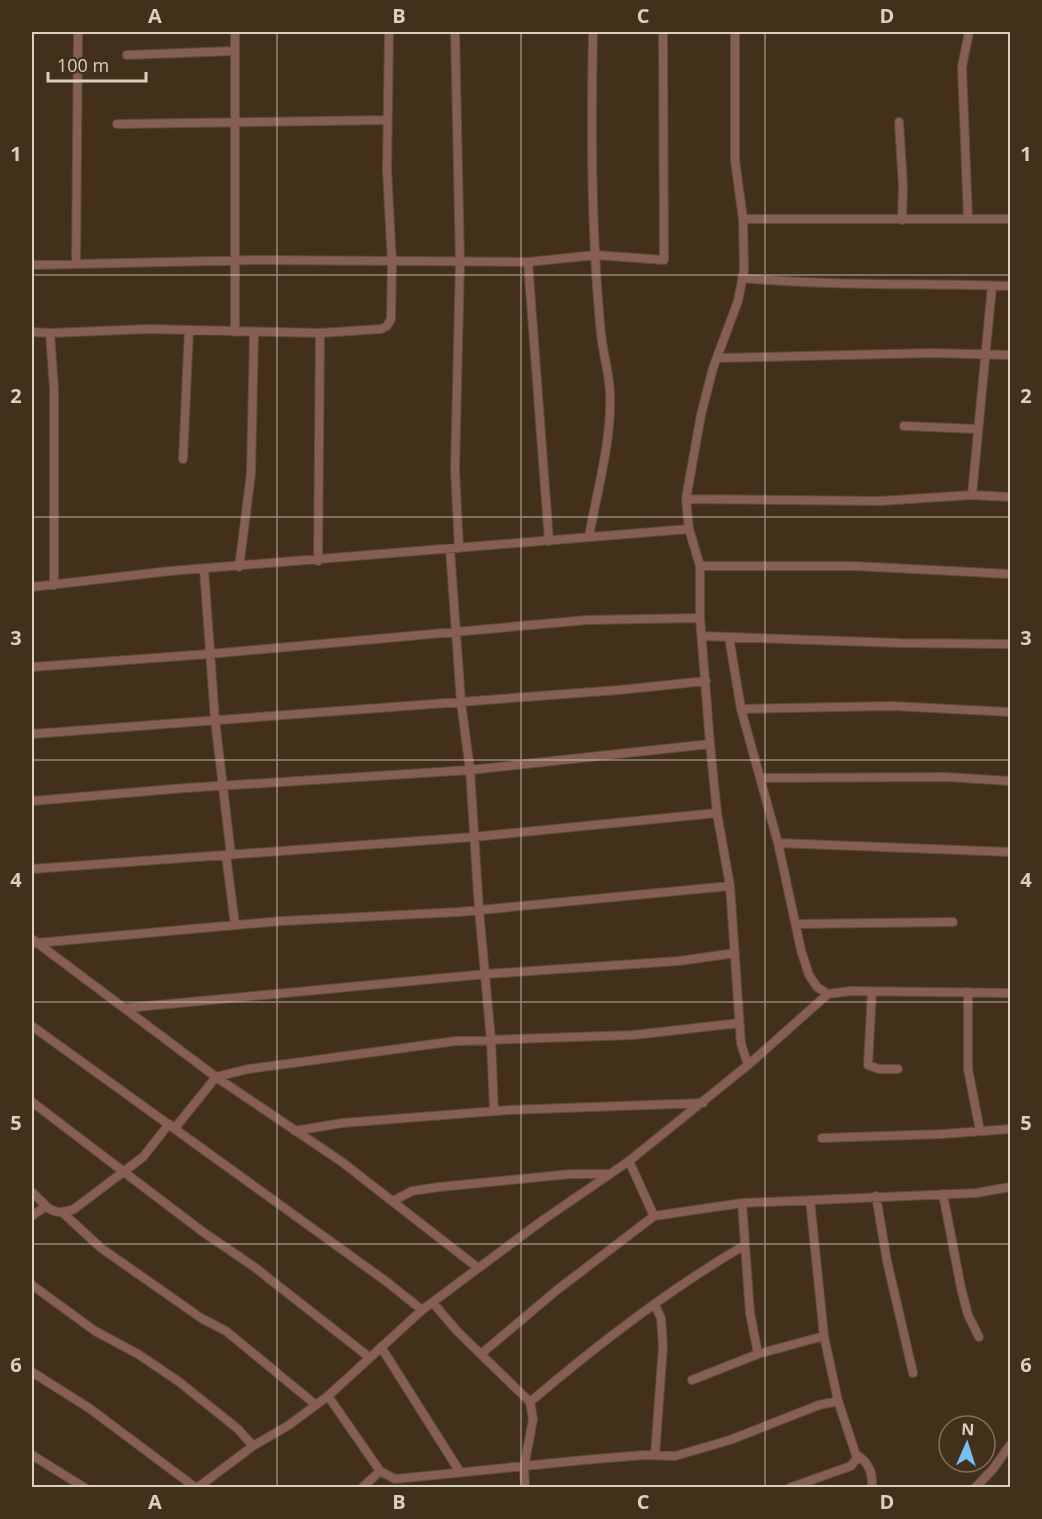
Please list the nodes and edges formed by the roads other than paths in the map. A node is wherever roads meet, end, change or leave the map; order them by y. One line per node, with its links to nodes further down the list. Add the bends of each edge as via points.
1 (78, 32): 24 (street)
2 (235, 32): 9 (street)
3 (389, 32): 11 (street)
4 (455, 32): 22 (street)
5 (593, 32): 19 (street, via 591,142)
6 (663, 32): 19 (street, via 665,259)
7 (735, 32): 16 (street, via 735,160)
8 (969, 32): 15 (street, via 962,67)
9 (234, 51): 10 (street); 12 (street)
10 (127, 55)
11 (388, 120): 12 (street); 21 (street)
12 (236, 121): 14 (street); 20 (street)
13 (899, 122): 18 (street)
14 (117, 124)
15 (968, 218): 17 (street); 18 (street)
16 (743, 219): 18 (street); 26 (street)
17 (1011, 219)
18 (902, 220)
19 (596, 255): 23 (street); 45 (street, via 601,334 610,392 607,445)
20 (237, 261): 21 (street); 24 (street); 31 (street)
21 (392, 262): 22 (street); 34 (street, via 391,319 387,326)
22 (460, 262): 23 (street); 47 (street)
23 (528, 262): 46 (street)
24 (76, 264): 25 (street)
25 (32, 265)
26 (742, 278): 27 (street, via 801,283); 37 (street, via 738,301)
27 (992, 286): 28 (street); 35 (street)
28 (1011, 286)
29 (189, 330): 31 (street); 32 (street); 40 (street)
30 (32, 332): 32 (street)
31 (235, 332): 33 (street)
32 (50, 333): 53 (street, via 54,389)
33 (254, 333): 34 (street); 50 (street, via 251,474)
34 (320, 333): 48 (street)
35 (984, 354): 36 (street); 37 (street); 39 (street)
36 (1011, 355)
37 (717, 357): 43 (street)
38 (904, 426): 39 (street)
39 (977, 429): 41 (street)
40 (183, 459)
41 (972, 495): 42 (street); 43 (street, via 880,501)
42 (1011, 497)
43 (686, 499): 44 (street)
44 (689, 529): 45 (street); 49 (street)
45 (589, 537): 46 (street)
46 (549, 540): 47 (street)
47 (455, 549): 48 (street); 56 (street)
48 (318, 561): 50 (street)
49 (700, 566): 52 (street, via 854,566); 55 (street)
50 (239, 567): 51 (street)
51 (204, 569): 53 (street); 60 (street)
52 (1011, 574)
53 (54, 585): 54 (street)
54 (32, 587)
55 (700, 618): 56 (street, via 586,620); 57 (street)
56 (457, 631): 60 (street); 63 (street)
57 (702, 636): 58 (street); 62 (street)
58 (729, 638): 59 (street); 64 (street)
59 (1011, 644)
60 (209, 654): 61 (street); 66 (street)
61 (32, 667)
62 (706, 681): 63 (street); 68 (street)
63 (461, 702): 66 (street); 69 (street)
64 (741, 709): 65 (street, via 892,706); 70 (street)
65 (1011, 712)
66 (215, 720): 67 (street); 72 (street)
67 (32, 734)
68 (710, 744): 69 (street); 74 (street)
69 (470, 770): 72 (street); 75 (street)
70 (762, 778): 71 (street, via 946,777); 76 (street)
71 (1011, 781)
72 (223, 786): 73 (street); 78 (street)
73 (32, 801)
74 (717, 813): 75 (street); 80 (street)
75 (473, 837): 78 (street); 81 (street)
76 (778, 843): 77 (street); 83 (street)
77 (1011, 852)
78 (229, 855): 79 (street); 84 (street)
79 (32, 869)
80 (730, 886): 81 (street); 86 (street)
81 (479, 910): 84 (street); 87 (street)
82 (953, 922): 83 (street)
83 (796, 924): 91 (street, via 809,975)
84 (235, 925): 85 (street)
85 (34, 941): 92 (street)
86 (735, 953): 87 (street, via 679,961); 93 (street)
87 (486, 974): 92 (street); 95 (street)
88 (872, 991): 89 (street); 91 (street); 97 (street, via 868,1065)
89 (968, 992): 90 (street); 105 (street, via 968,1069)
90 (1011, 993)
91 (828, 994): 96 (street)
92 (126, 1008): 98 (street)
93 (739, 1023): 95 (street, via 634,1035); 96 (street)
94 (32, 1026): 102 (street)
95 (491, 1040): 98 (street, via 368,1051); 101 (street)
96 (748, 1065): 100 (street)
97 (898, 1069)
98 (216, 1077): 102 (street); 104 (street)
99 (32, 1102): 108 (street)
100 (703, 1103): 101 (street); 107 (street)
101 (494, 1111): 104 (street, via 342,1123)
102 (172, 1126): 108 (street); 126 (street)
103 (1011, 1129): 105 (street)
104 (295, 1131): 115 (street)
105 (980, 1131): 106 (street)
106 (822, 1137)
107 (629, 1161): 109 (street); 119 (street)
108 (125, 1170): 118 (street); 132 (street)
109 (610, 1174): 115 (street, via 439,1187 399,1195); 122 (street)
110 (1011, 1187): 112 (street)
111 (32, 1192): 117 (street)
112 (943, 1194): 113 (street); 128 (street, via 961,1288)
113 (876, 1196): 114 (street); 134 (street)
114 (810, 1200): 116 (street); 127 (street)
115 (393, 1202): 122 (street)
116 (742, 1203): 119 (street); 121 (street)
117 (46, 1206): 118 (street); 120 (street)
118 (63, 1213): 139 (street, via 101,1248 226,1331)
119 (654, 1215): 130 (street)
120 (32, 1216)
121 (745, 1245): 125 (street); 131 (street, via 750,1313)
122 (478, 1268): 124 (street)
123 (32, 1285): 141 (street, via 95,1331 178,1381 238,1429)
124 (433, 1303): 126 (street); 130 (street)
125 (655, 1305): 138 (street); 143 (street, via 663,1327)
126 (422, 1310): 129 (street)
127 (824, 1336): 131 (street); 137 (street)
128 (979, 1337)
129 (381, 1347): 132 (street); 147 (street)
130 (482, 1354): 138 (street)
131 (758, 1354): 135 (street)
132 (369, 1357): 136 (street)
133 (32, 1372): 149 (street, via 89,1408)
134 (913, 1374)
135 (692, 1380)
136 (328, 1396): 139 (street); 146 (street)
137 (838, 1401): 143 (street, via 683,1454); 144 (street)
138 (530, 1402): 145 (street, via 533,1419)
139 (316, 1405): 141 (street)
140 (1011, 1445): 154 (street)
141 (253, 1446): 149 (street)
142 (32, 1455): 148 (street)
143 (655, 1455): 145 (street)
144 (857, 1455): 152 (street, via 851,1466); 153 (street, via 867,1461)
145 (524, 1467): 147 (street); 151 (street)
146 (380, 1471): 147 (street, via 395,1479); 150 (street)
147 (460, 1472)
148 (85, 1488)
149 (197, 1488)
150 (362, 1488)
151 (525, 1488)
152 (789, 1488)
153 (872, 1488)
154 (975, 1488)

